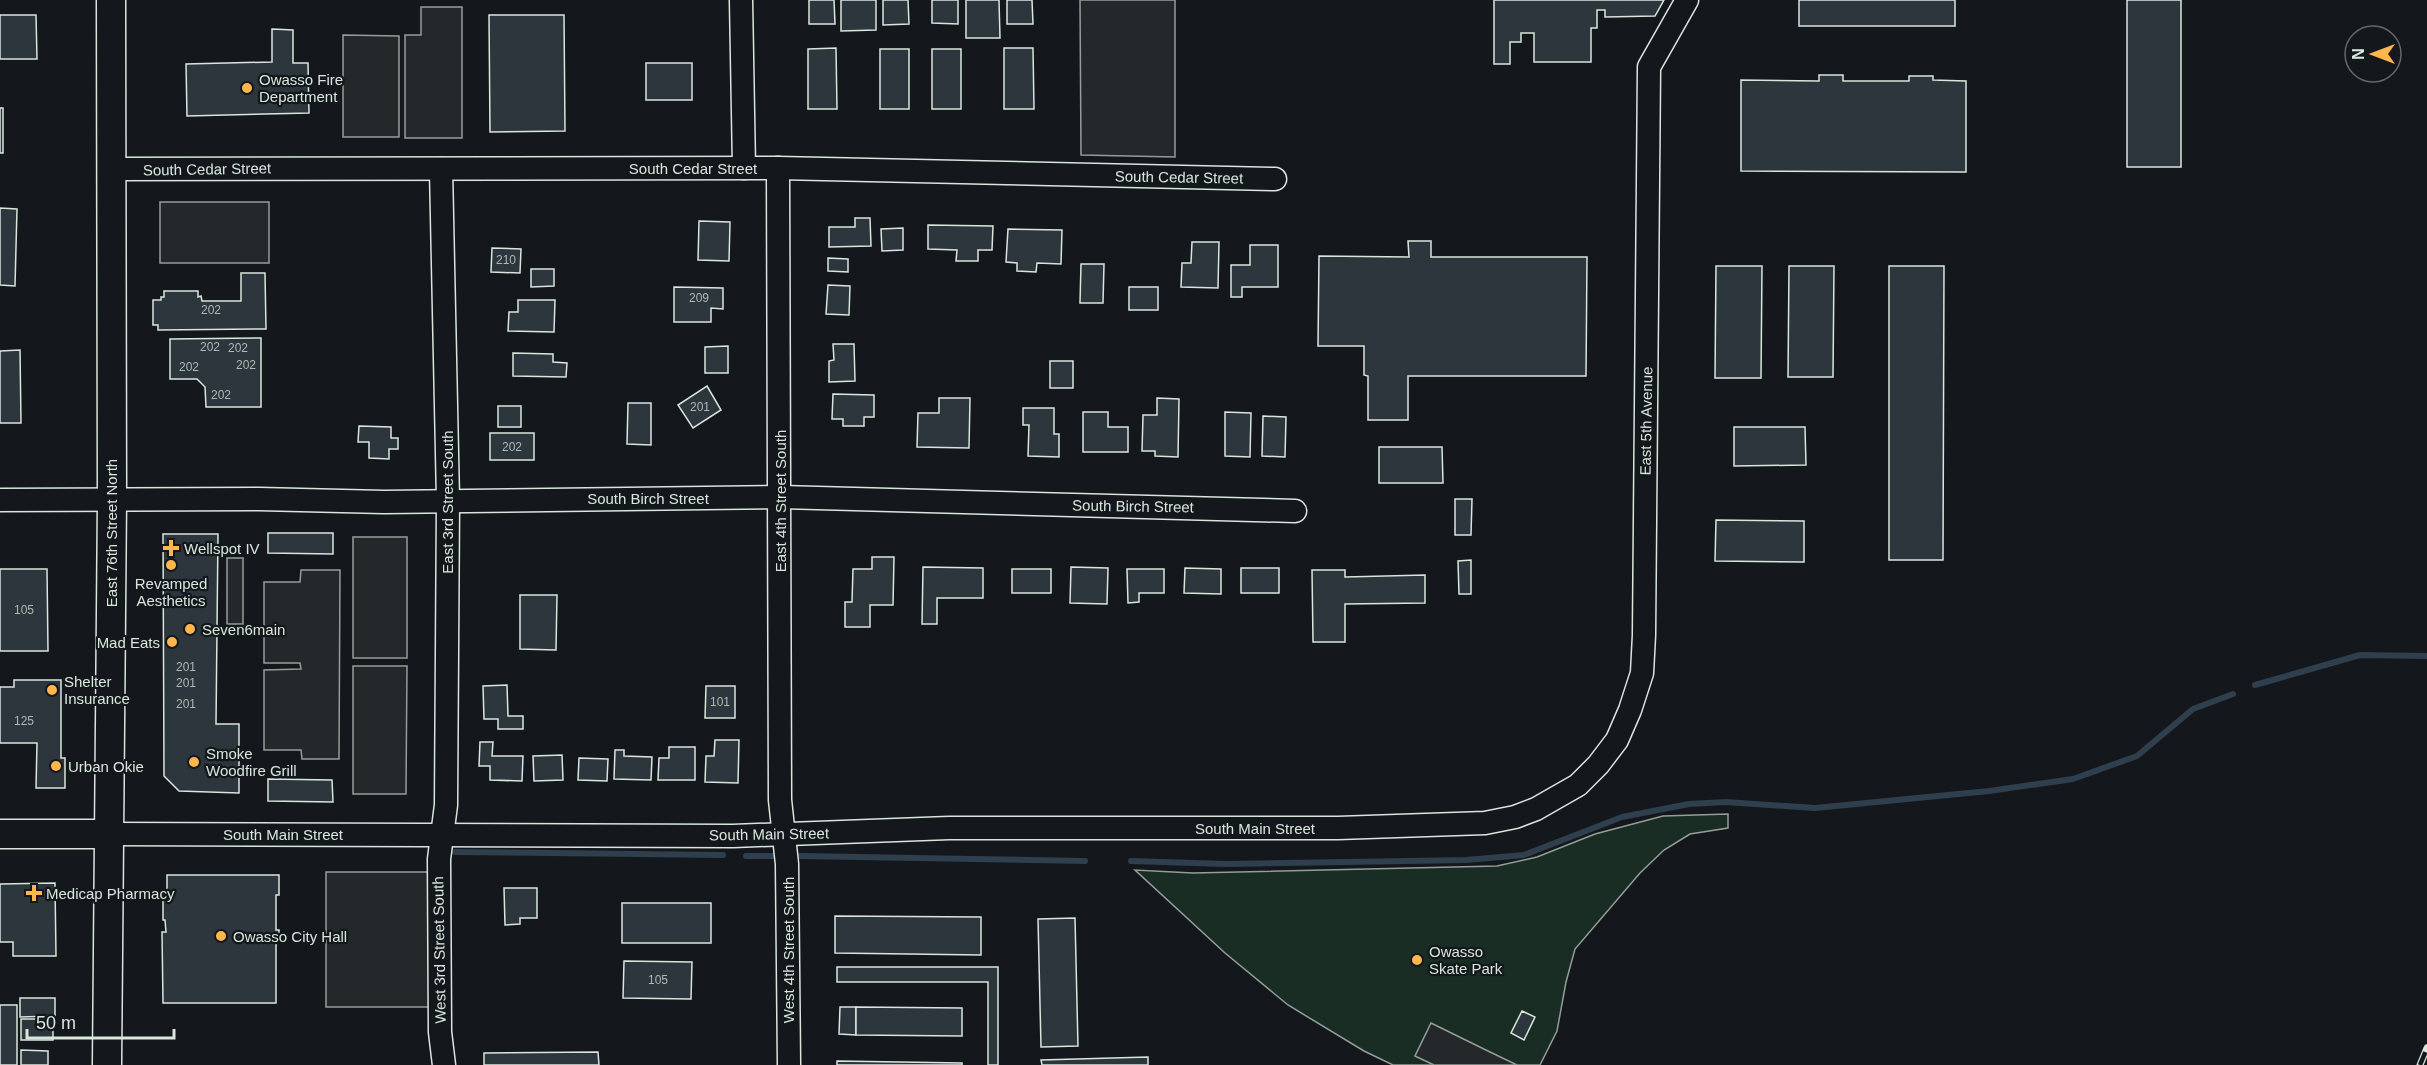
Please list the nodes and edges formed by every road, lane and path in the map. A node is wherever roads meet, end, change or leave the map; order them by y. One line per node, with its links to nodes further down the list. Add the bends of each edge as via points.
1 (111, 0): 6 (main road, East 76th Street North)
2 (741, 0): 4 (street)
3 (1687, 0): 14 (street, East 5th Avenue, via 1649,67 1642,673 1617,740 1598,765 1578,785)
4 (744, 168): 5 (street, South Cedar Street); 7 (street, South Cedar Street)
5 (778, 168): 8 (street, South Cedar Street); 9 (street, East 4th Street South)
6 (112, 169): 7 (street, South Cedar Street); 10 (main road, East 76th Street North)
7 (441, 169): 12 (street, East 3rd Street South)
8 (1275, 179)
9 (781, 497): 12 (street, South Birch Street); 13 (street, South Birch Street); 18 (street, East 4th Street South, via 780,800)
10 (112, 499): 11 (street, South Birch Street); 12 (street, South Birch Street); 16 (main road, East 76th Street North)
11 (0, 500)
12 (448, 500): 17 (street, East 3rd Street South, via 446,805)
13 (1295, 510)
14 (1536, 809): 18 (street, South Main Street, via 1515,818 1459,825 949,828)
15 (0, 834): 16 (main road, South Main Street)
16 (108, 834): 17 (street, South Main Street); 19 (main road, East 76th Street North)
17 (441, 834): 18 (street, South Main Street); 20 (street, West 3rd Street South, via 440,1032)
18 (784, 834): 21 (street, West 4th Street South)
19 (107, 1065)
20 (444, 1065)
21 (789, 1065)

